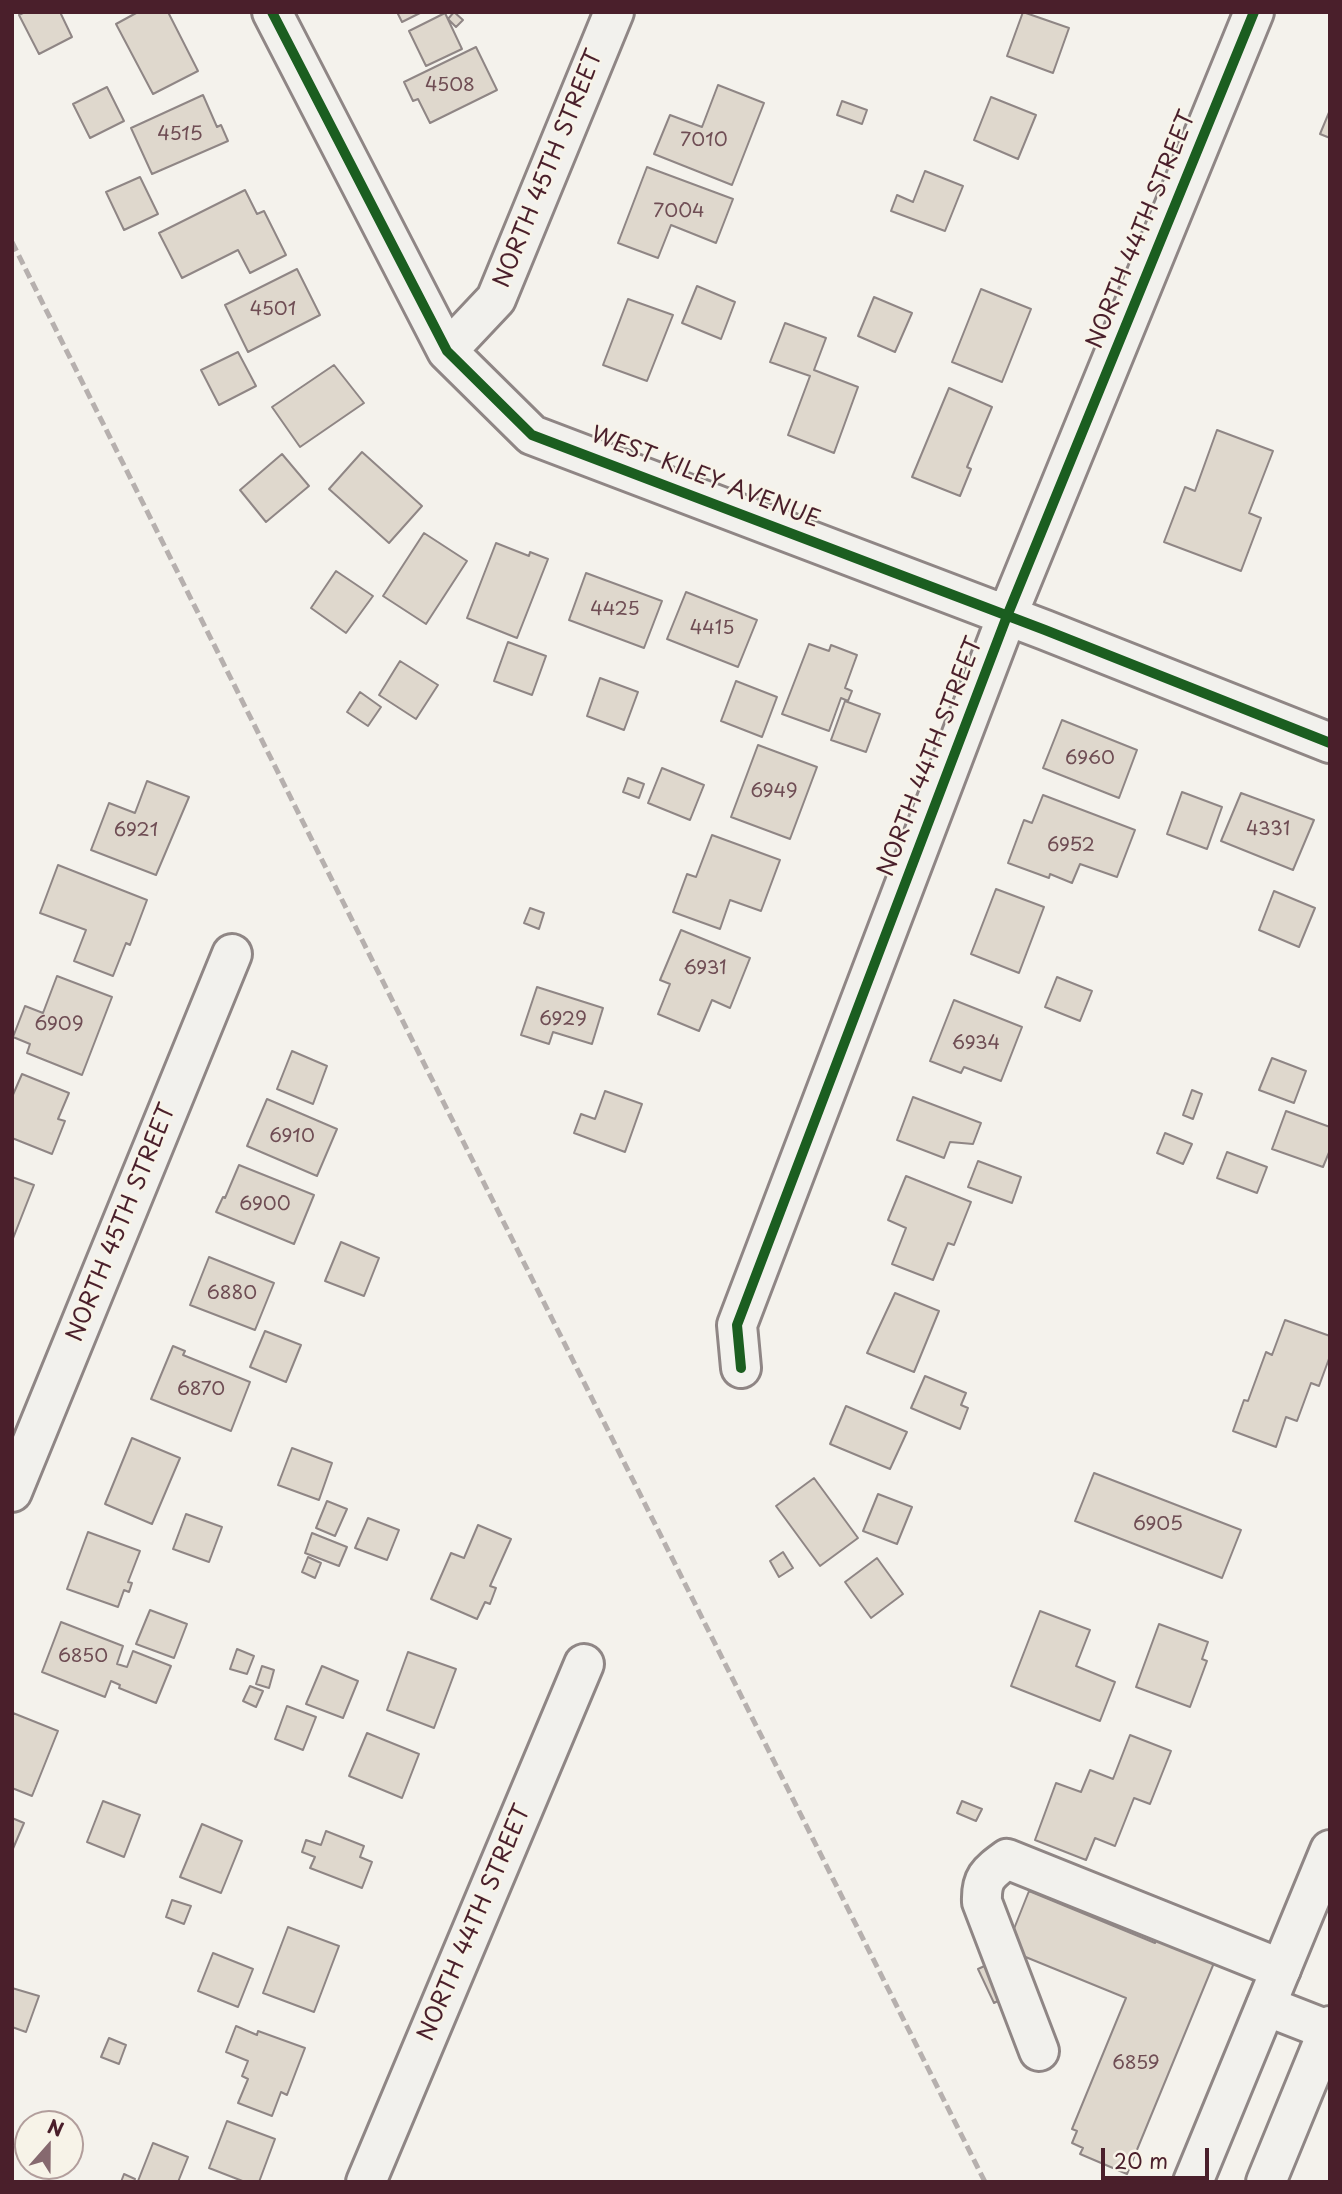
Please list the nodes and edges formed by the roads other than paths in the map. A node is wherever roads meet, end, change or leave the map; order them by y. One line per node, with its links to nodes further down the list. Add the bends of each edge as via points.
1 (272, 12): 4 (street, WEST KILEY AVENUE)
2 (614, 12): 4 (street, NORTH 45TH STREET, via 495,299)
3 (1254, 12): 5 (street, NORTH 44TH STREET)
4 (447, 351): 5 (street, WEST KILEY AVENUE, via 532,435)
5 (1007, 616): 6 (street, WEST KILEY AVENUE); 8 (street, NORTH 44TH STREET, via 737,1325)
6 (1330, 743)
7 (232, 954): 9 (street, NORTH 45TH STREET)
8 (741, 1368)
9 (12, 1492)
10 (584, 1664): 16 (street, NORTH 44TH STREET)
11 (1330, 1850): 12 (street)
12 (1281, 1969): 13 (street); 15 (street, via 1007,1859 982,1885 982,1902)
13 (1266, 2006): 14 (street); 17 (street)
14 (1329, 2029): 18 (street)
15 (1039, 2051)
16 (366, 2182)
17 (1193, 2182)
18 (1266, 2182)

